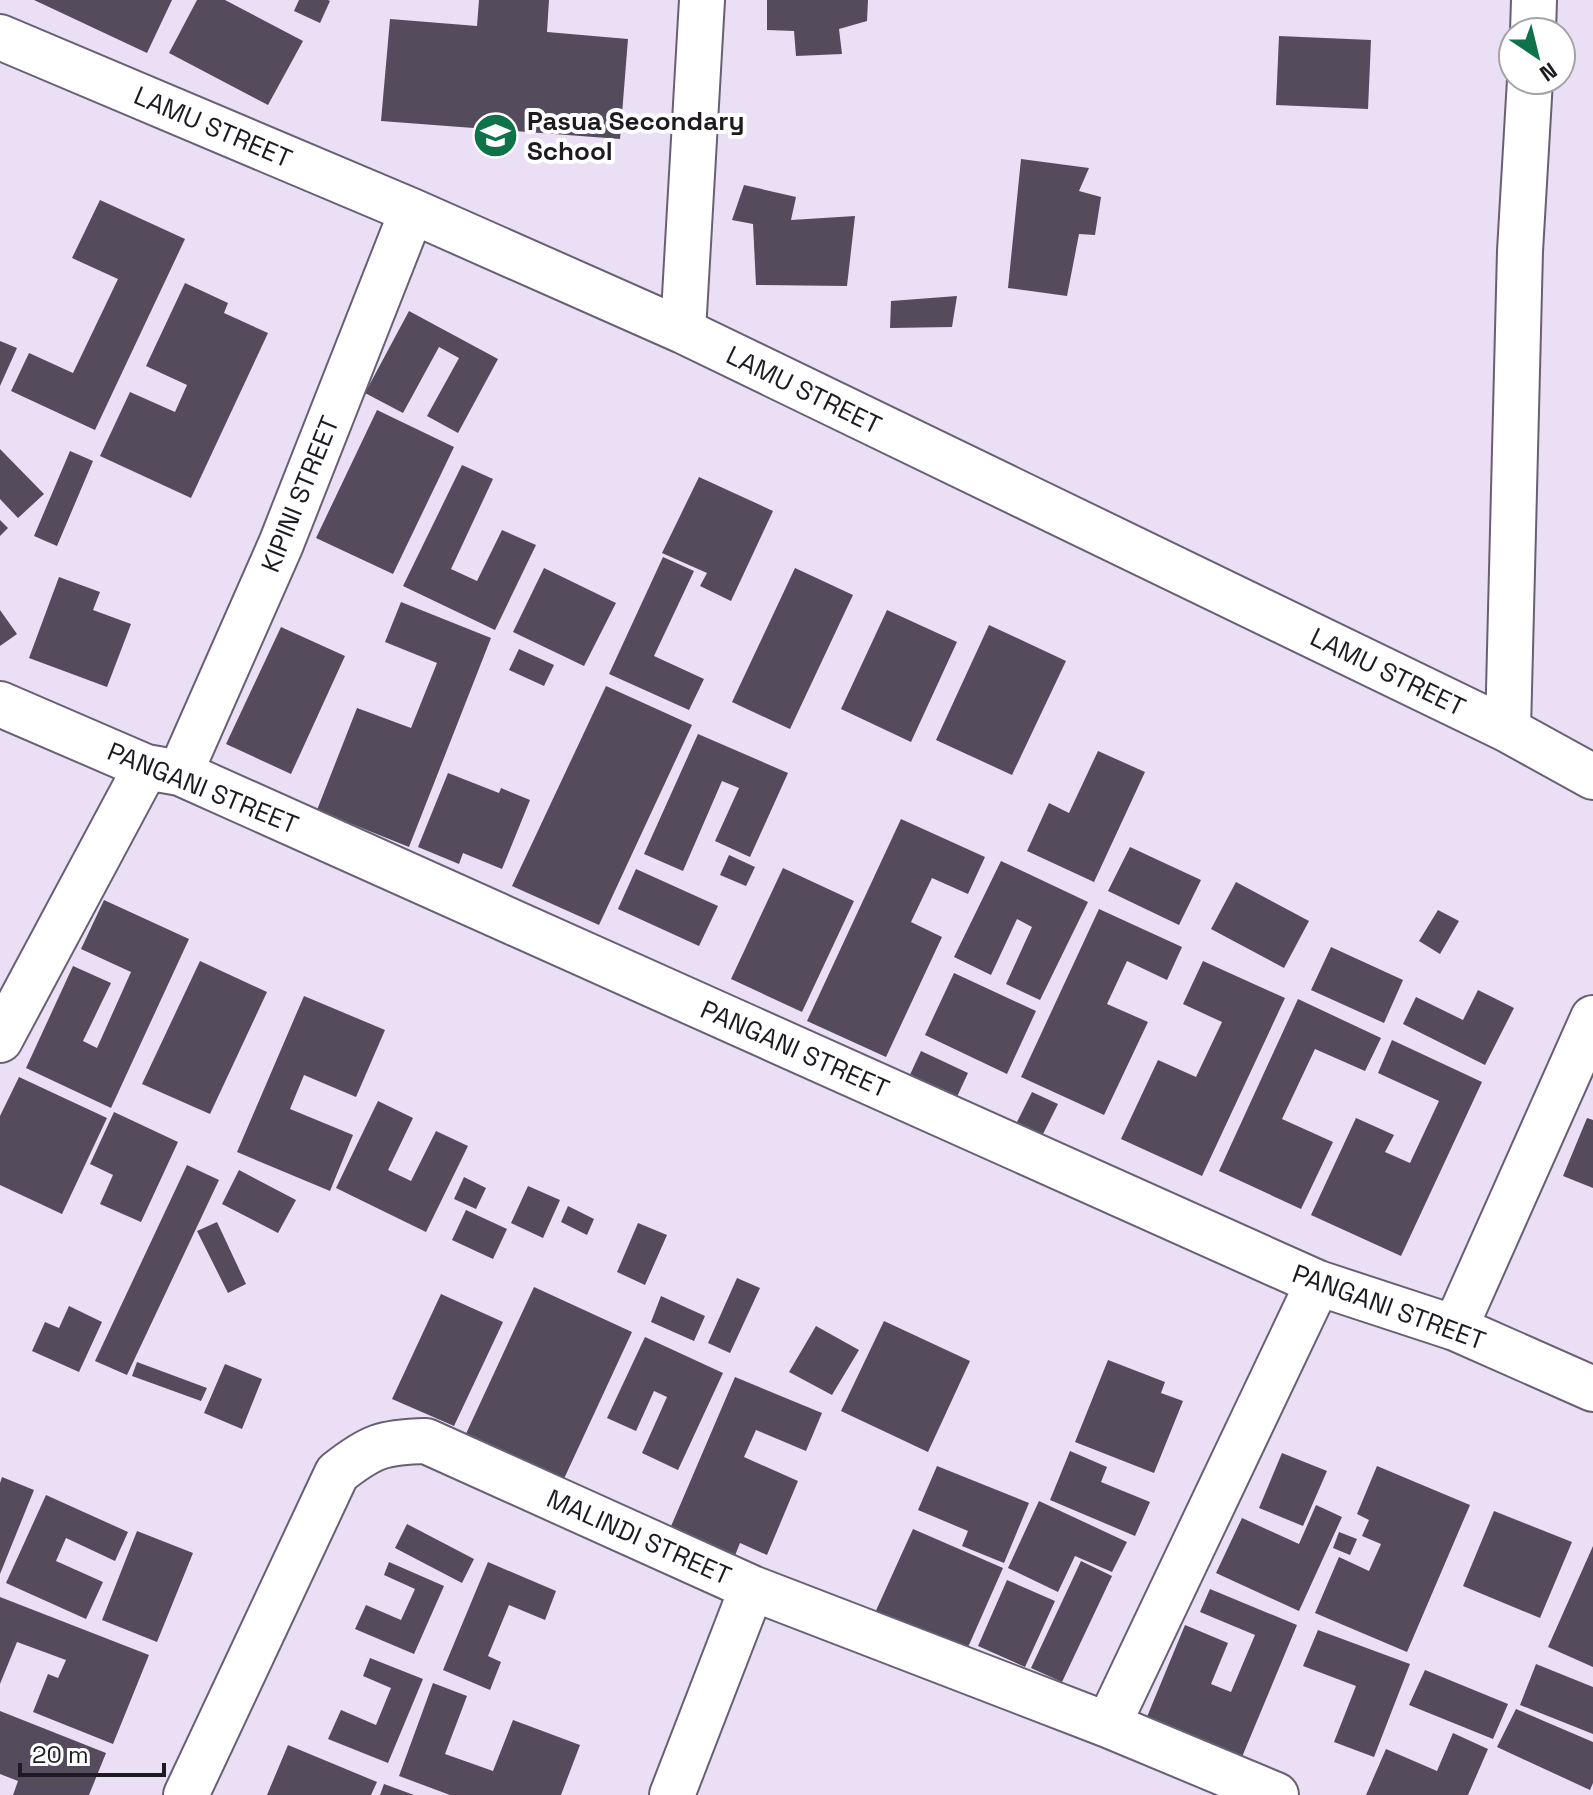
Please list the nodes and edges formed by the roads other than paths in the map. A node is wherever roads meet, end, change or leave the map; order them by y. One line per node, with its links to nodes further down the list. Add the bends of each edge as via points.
1 (702, 0): 5 (street)
2 (0, 37): 4 (street, LAMU STREET)
3 (1529, 96): 7 (street)
4 (412, 211): 5 (street, LAMU STREET); 8 (street, KIPINI STREET, via 281,544)
5 (683, 331): 7 (street, LAMU STREET)
6 (0, 704): 8 (street, PANGANI STREET)
7 (1508, 730): 9 (street, LAMU STREET)
8 (163, 770): 11 (street, KIPINI STREET); 12 (street, PANGANI STREET)
9 (1593, 777)
10 (1593, 1018): 13 (street)
11 (0, 1040)
12 (1318, 1283): 13 (street, PANGANI STREET); 16 (street)
13 (1455, 1328): 14 (street, PANGANI STREET)
14 (1593, 1389)
15 (752, 1588): 16 (street, MALINDI STREET); 17 (street, MALINDI STREET, via 426,1441 392,1441 363,1452 337,1473); 18 (street)
16 (1108, 1725): 19 (street, MALINDI STREET)
17 (186, 1795)
18 (672, 1795)
19 (1276, 1795)

